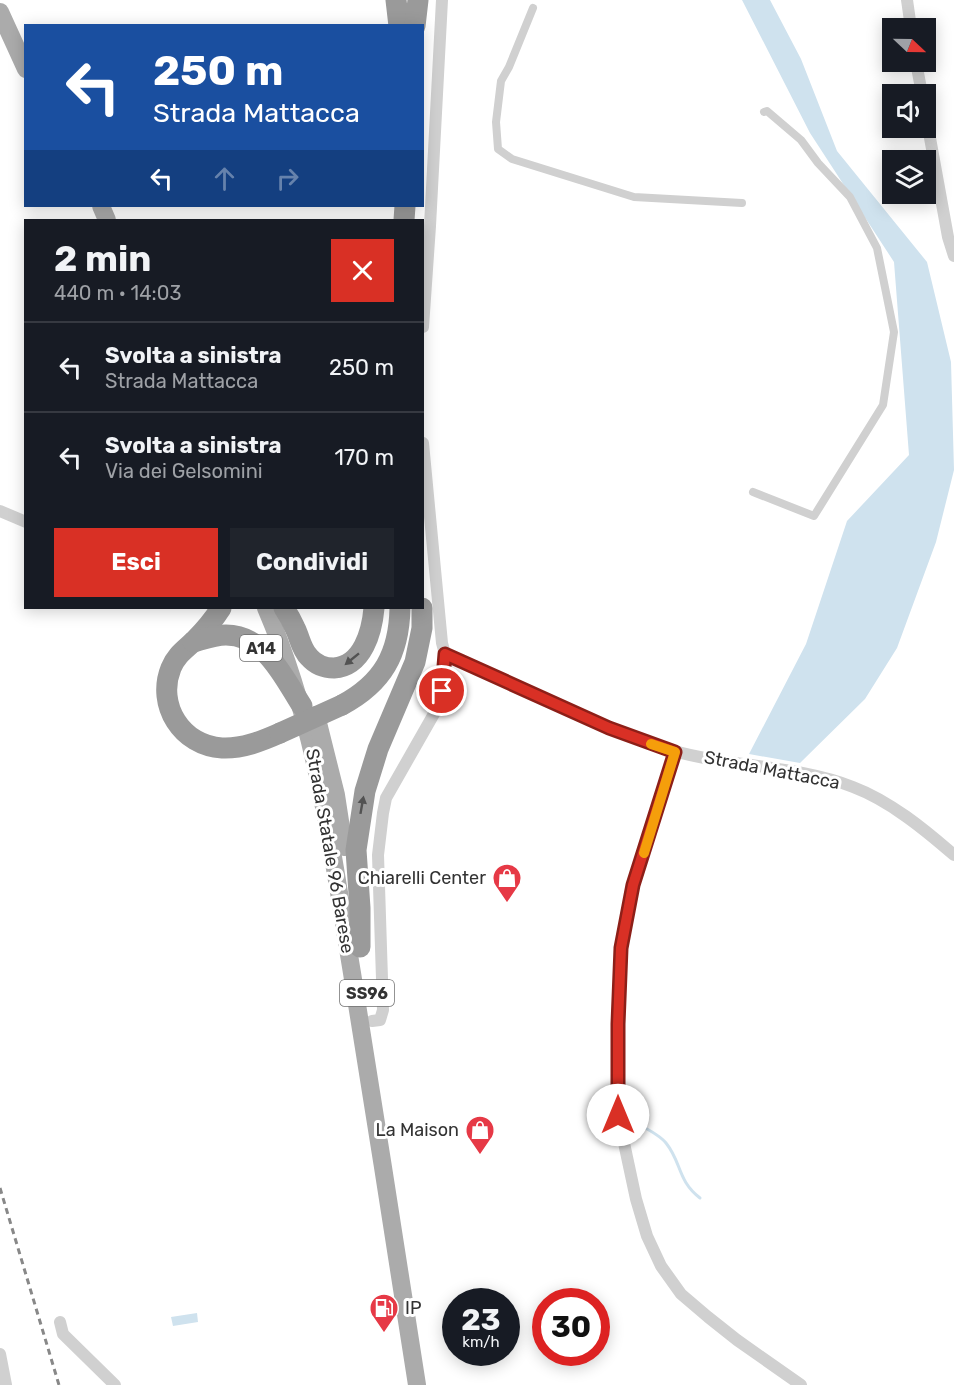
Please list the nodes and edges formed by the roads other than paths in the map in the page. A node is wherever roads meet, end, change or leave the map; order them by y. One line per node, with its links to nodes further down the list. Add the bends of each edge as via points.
1 (7, 0): 13 (main road)
2 (396, 0): 10 (highway)
3 (412, 0): 11 (highway)
4 (418, 0): 12 (highway)
5 (442, 0): 19 (street)
6 (907, 0): 9 (street)
7 (533, 8): 17 (street, via 501,81 496,122 498,149 512,159 634,197)
8 (0, 12): 14 (main road)
9 (910, 18)
10 (399, 24)
11 (414, 24)
12 (414, 24)
13 (24, 36)
14 (24, 65)
15 (764, 112): 21 (street, via 801,140 850,197 878,248 894,332 883,405 814,516)
16 (930, 138): 18 (street)
17 (742, 203)
18 (954, 256)
19 (424, 313)
20 (424, 454): 32 (street)
21 (753, 492)
22 (0, 511): 23 (street)
23 (24, 521)
24 (220, 609): 31 (highway)
25 (266, 609): 33 (main road, Strada Statale 96 Barese / SS96)
26 (282, 609): 36 (main road, Strada Statale 96 Barese / SS96, via 325,746)
27 (283, 609): 28 (highway, one-way to 27, via 363,648 348,664 330,668 307,656 297,630)
28 (374, 609)
29 (400, 609): 31 (highway, bridge, via 397,639 387,665 367,690 342,705 249,745 220,748 198,742 182,730 171,714 167,680 177,657)
30 (422, 609): 36 (highway, one-way to 30, via 356,850 365,791 374,759 419,651)
31 (194, 642): 33 (highway, A14, via 227,635 250,641 273,661)
32 (445, 654): 34 (street, Strada Mattacca, via 609,728); 37 (street, via 442,691 435,712 386,798 378,855 383,1010 380,1020)
33 (302, 706): 42 (main road, Strada Statale 96 Barese / SS96, via 326,811)
34 (675, 752): 35 (street, Strada Mattacca, via 804,774 854,787 899,812); 44 (street, via 633,885 621,948 618,1115 636,1199 661,1266 681,1294 708,1317)
35 (954, 855)
36 (360, 947): 37 (main road, Strada Statale 96 Barese / SS96)
37 (372, 1021): 43 (main road, Strada Statale 96 Barese / SS96)
38 (60, 1322): 41 (street, via 63,1334)
39 (0, 1354): 40 (street)
40 (6, 1385)
41 (115, 1385)
42 (417, 1385)
43 (429, 1385)
44 (801, 1385)

